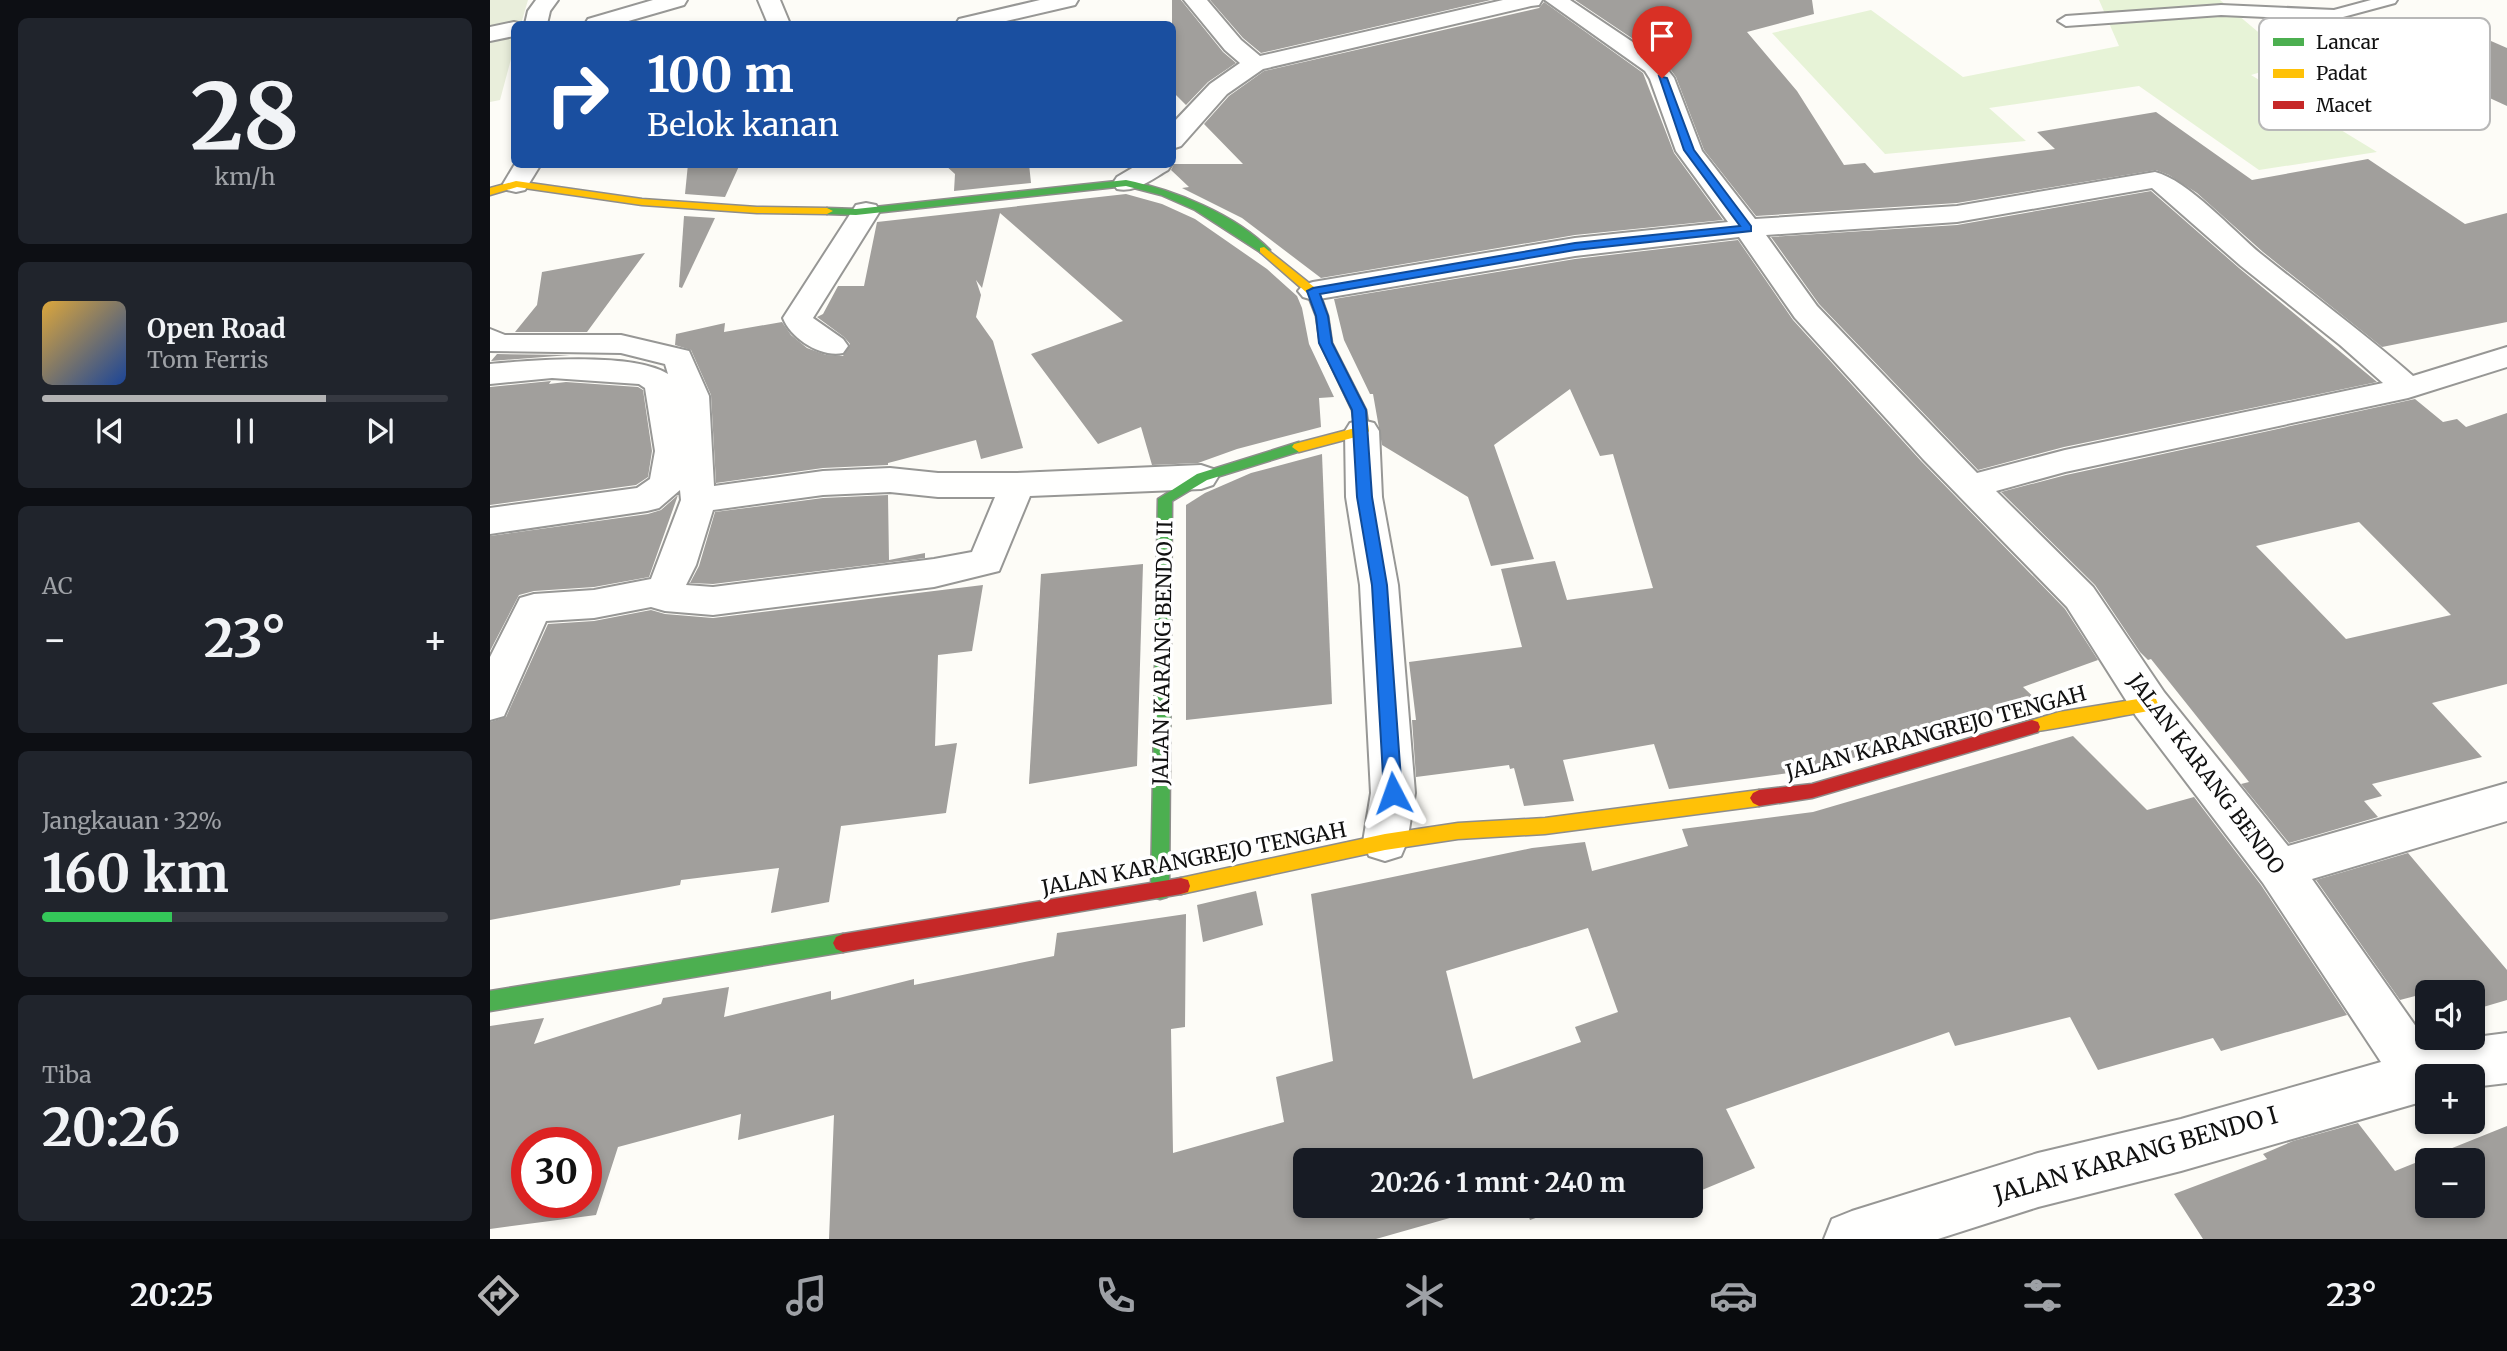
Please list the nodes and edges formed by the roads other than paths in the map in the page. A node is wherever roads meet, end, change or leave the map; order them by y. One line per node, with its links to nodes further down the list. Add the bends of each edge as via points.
1 (547, 0): 11 (street)
2 (676, 0): 12 (street)
3 (769, 0): 13 (street)
4 (1067, 0): 14 (street)
5 (1195, 0): 18 (street)
6 (1531, 0): 18 (street)
7 (1556, 0): 25 (street, JALAN KARANG BENDO, via 1653,66 1693,157)
8 (2389, 0): 9 (lane)
9 (2334, 15): 10 (lane); 15 (lane, via 2221,10)
10 (2336, 18)
11 (537, 21)
12 (606, 21)
13 (778, 21)
14 (980, 21)
15 (2066, 21)
16 (511, 30): 17 (street)
17 (490, 33)
18 (1255, 64): 19 (street, via 1205,99)
19 (1176, 136)
20 (1152, 168): 22 (street)
21 (522, 174): 23 (street); 24 (street, via 571,190 642,202)
22 (1126, 183): 24 (street); 26 (street, via 1155,188 1211,212)
23 (490, 192)
24 (866, 211): 28 (street, via 798,318)
25 (1747, 228): 26 (street, via 1575,247); 31 (street, via 1957,214 2155,180); 35 (street, JALAN KARANG BENDO, via 1806,312)
26 (1313, 291): 32 (street, via 1326,343 1359,410)
27 (490, 338): 36 (street, via 498,344 621,344 678,358 693,396)
28 (832, 346)
29 (2507, 357): 31 (street)
30 (490, 374): 37 (street, via 552,368 647,375 660,383 673,451 666,484 647,499)
31 (2409, 388): 35 (street, via 2065,461)
32 (1362, 430): 33 (street, JALAN KARANG BENDO II); 42 (street, via 1364,497 1379,585 1393,793)
33 (1201, 477): 34 (street); 44 (street, JALAN KARANG BENDO II, via 1165,499)
34 (1017, 485): 36 (street, via 890,480 823,483); 38 (street, via 986,562 934,573 712,601 665,597)
35 (1972, 486): 40 (street, JALAN KARANG BENDO, via 2080,597)
36 (699, 500): 38 (street)
37 (490, 522)
38 (664, 590): 39 (street, via 594,604 534,608)
39 (490, 704)
40 (2150, 704): 42 (street, JALAN KARANGREJO TENGAH, via 2059,719 1812,790); 43 (street, JALAN KARANG BENDO)
41 (2507, 802): 43 (street)
42 (1385, 842): 44 (street, JALAN KARANGREJO TENGAH)
43 (2279, 869): 48 (street, JALAN KARANG BENDO)
44 (1160, 891): 45 (street, JALAN KARANGREJO TENGAH)
45 (490, 1001)
46 (2507, 1058): 47 (street, JALAN KARANG BENDO I)
47 (2465, 1064)
48 (2415, 1068)
49 (2415, 1078): 50 (street, JALAN KARANG BENDO I, via 2038,1180)
50 (1852, 1239)

